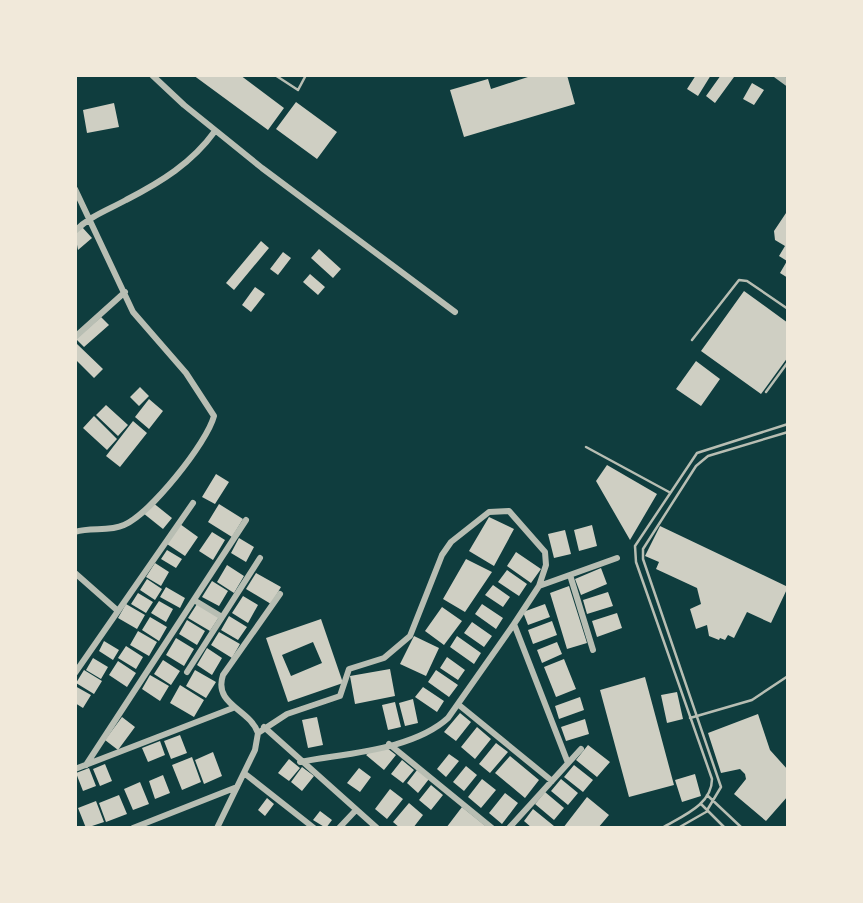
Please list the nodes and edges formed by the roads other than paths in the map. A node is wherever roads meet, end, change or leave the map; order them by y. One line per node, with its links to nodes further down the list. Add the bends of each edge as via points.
1 (152, 75): 6 (street)
2 (275, 75): 3 (lane, via 298,90)
3 (306, 75)
4 (777, 75): 5 (street)
5 (788, 83)
6 (215, 131): 8 (street, via 168,176); 12 (street)
7 (75, 189): 8 (street)
8 (87, 219): 9 (street); 10 (street)
9 (75, 231)
10 (125, 292): 13 (street); 23 (street, via 133,312 186,373 214,416 194,456 125,525)
11 (788, 309): 14 (lane, via 739,280)
12 (455, 312)
13 (75, 337)
14 (692, 340)
15 (788, 362): 16 (lane)
16 (766, 392)
17 (788, 424): 20 (lane, via 697,453)
18 (788, 432): 40 (lane, via 708,456 696,466 643,549)
19 (586, 447): 20 (lane)
20 (669, 492): 41 (lane, via 634,552)
21 (193, 503): 31 (street)
22 (246, 520): 30 (street)
23 (75, 532)
24 (260, 558): 32 (street)
25 (617, 558): 27 (street)
26 (75, 573): 31 (street)
27 (570, 575): 28 (street); 34 (street)
28 (539, 586): 33 (street); 42 (street, via 545,552 514,513 489,512 451,542 442,555 410,636 384,658 349,669 340,696)
29 (280, 594): 39 (street, via 223,675 223,695)
30 (194, 600): 32 (street); 48 (street)
31 (118, 611): 36 (street)
32 (222, 617): 35 (street)
33 (514, 624): 38 (street); 47 (street)
34 (593, 650)
35 (187, 671)
36 (75, 673)
37 (788, 676): 40 (lane, via 752,700)
38 (459, 705): 44 (street, via 437,728 407,743); 51 (street)
39 (233, 708): 43 (street, via 249,716); 48 (street)
40 (698, 715): 41 (lane); 54 (lane, via 721,788)
41 (690, 718): 53 (lane, via 712,779)
42 (264, 727): 43 (street); 46 (street)
43 (258, 733): 50 (street)
44 (390, 744): 46 (street); 63 (street)
45 (581, 749): 47 (street)
46 (300, 762): 56 (street)
47 (568, 763): 51 (street)
48 (86, 765): 49 (street)
49 (75, 769)
50 (244, 773): 52 (street); 61 (street)
51 (551, 782): 64 (street)
52 (237, 787): 59 (street); 60 (street)
53 (708, 795): 54 (lane); 55 (lane)
54 (713, 801): 57 (lane); 68 (lane)
55 (701, 804): 57 (lane); 65 (lane)
56 (356, 810): 58 (street); 62 (street)
57 (706, 812): 66 (lane); 67 (lane)
58 (342, 827)
59 (133, 828)
60 (217, 828)
61 (314, 828)
62 (377, 828)
63 (492, 828)
64 (509, 828)
65 (662, 828)
66 (678, 828)
67 (724, 828)
68 (742, 828)

